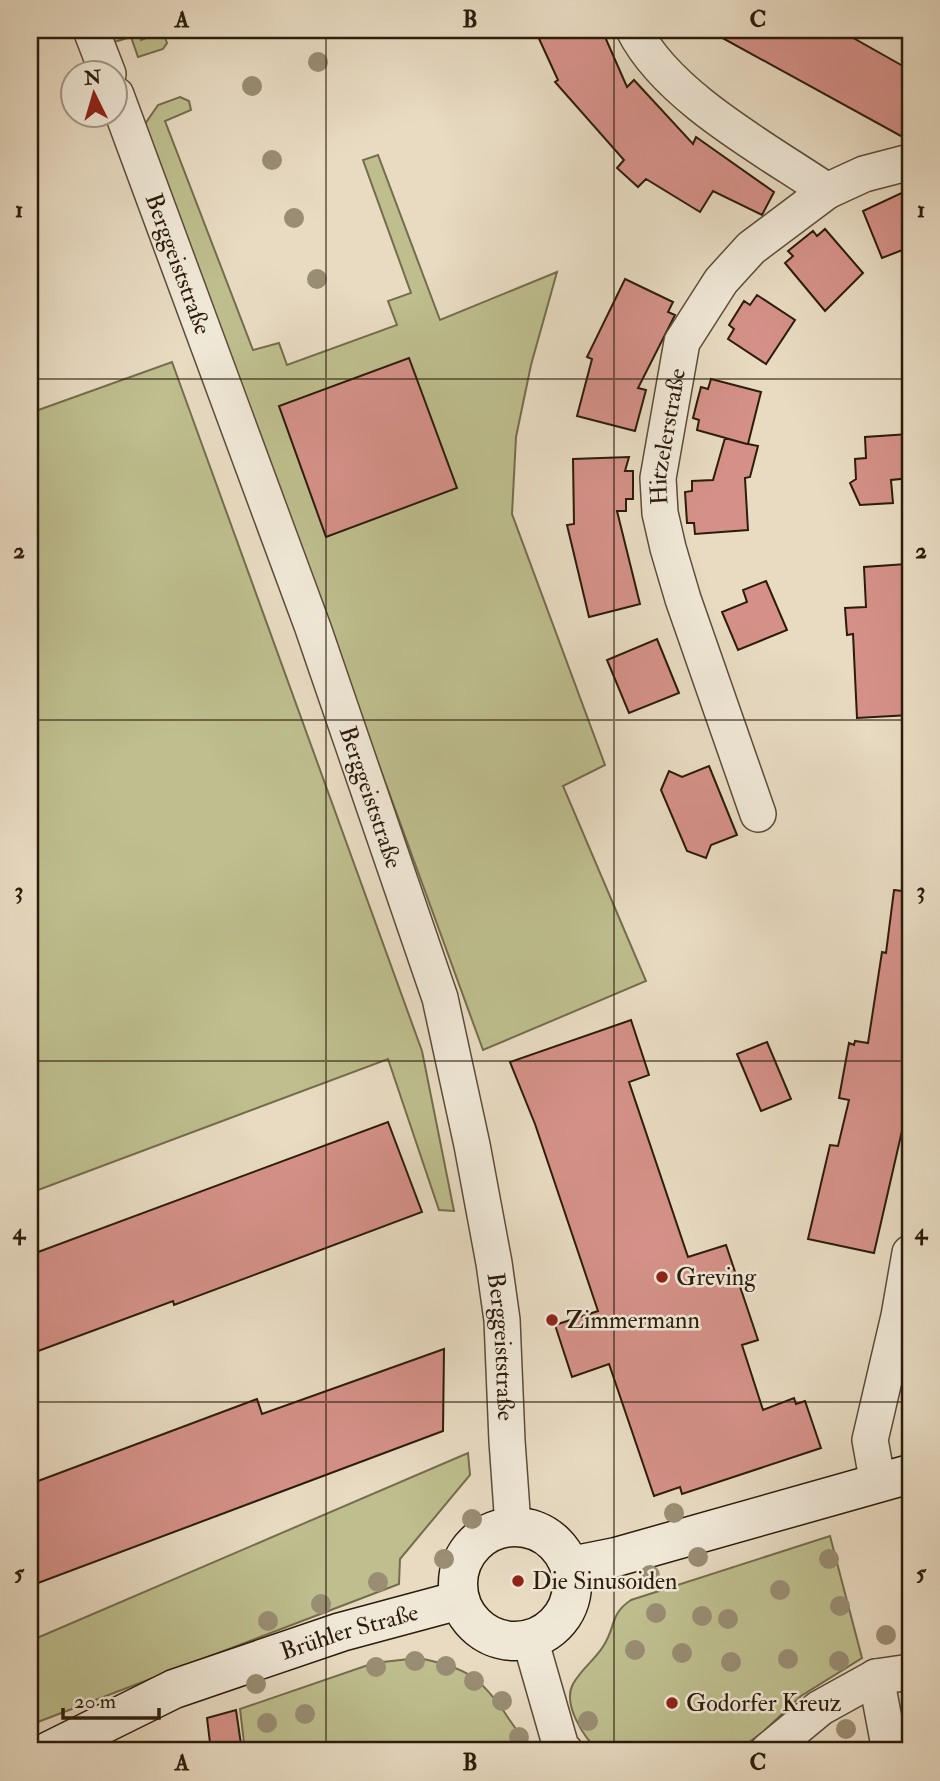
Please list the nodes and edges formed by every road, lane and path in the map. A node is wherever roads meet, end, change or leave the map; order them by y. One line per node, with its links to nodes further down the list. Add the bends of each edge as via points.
1 (91, 30): 3 (street)
2 (634, 30): 6 (street, via 641,45 679,87)
3 (103, 60)
4 (129, 130): 10 (street, Berggeiststraße, via 313,628 440,998 472,1145 502,1320)
5 (910, 162): 6 (street, Hitzelerstraße, via 864,174)
6 (827, 191): 7 (street, Hitzelerstraße, via 751,248 721,281 682,342 658,478 660,513 675,574)
7 (758, 814)
8 (910, 1253): 9 (street, via 870,1440)
9 (894, 1479): 11 (main road)
10 (513, 1526): 11 (main road, via 551,1538); 12 (main road, via 480,1538 468,1551 460,1568)
11 (571, 1566): 13 (main road, via 569,1606 546,1632)
12 (460, 1600): 13 (main road, via 481,1630 505,1640); 16 (main road, Brühler Straße, via 341,1632 174,1689)
13 (530, 1639): 17 (street)
14 (910, 1672): 15 (street)
15 (876, 1677): 18 (street, via 820,1708); 19 (street)
16 (49, 1751)
17 (565, 1751)
18 (768, 1751)
19 (890, 1751)

